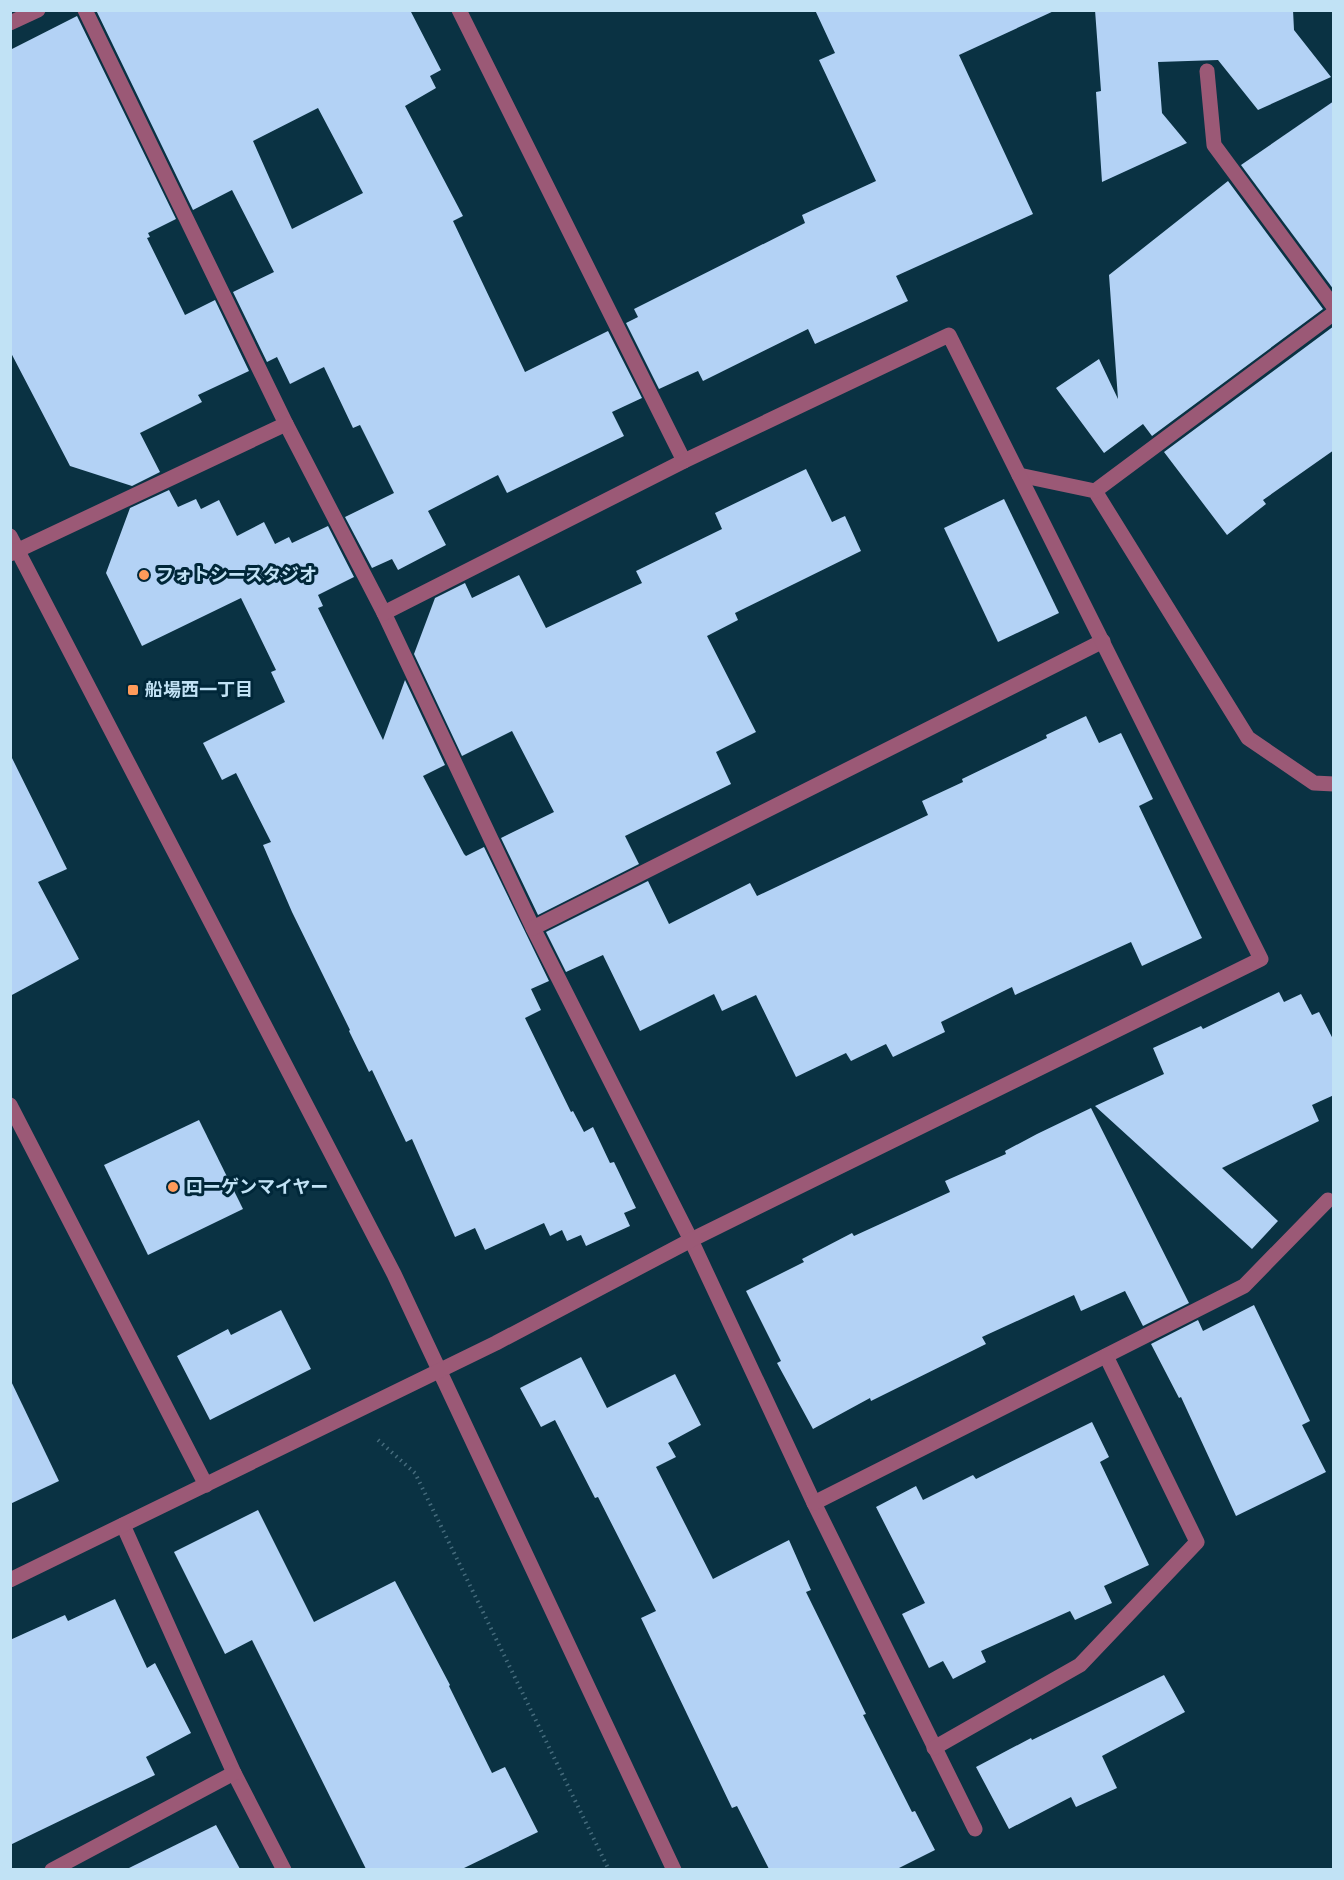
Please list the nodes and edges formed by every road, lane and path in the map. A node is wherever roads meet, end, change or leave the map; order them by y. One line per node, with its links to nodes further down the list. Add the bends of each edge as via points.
1 (38, 10): 4 (street)
2 (85, 10): 8 (street)
3 (459, 10): 9 (street)
4 (10, 23)
5 (1207, 70): 6 (street, via 1214,145)
6 (1334, 308)
7 (1334, 313): 11 (street)
8 (286, 424): 13 (street); 14 (street)
9 (684, 461): 10 (street, via 949,335); 14 (street)
10 (1019, 475): 11 (street); 15 (street)
11 (1095, 491): 16 (street, via 1248,738 1314,783)
12 (10, 536): 13 (street)
13 (14, 552): 22 (street, via 394,1274)
14 (384, 613): 17 (street)
15 (1103, 642): 17 (street); 20 (street, via 1261,959)
16 (1334, 784)
17 (533, 928): 20 (street)
18 (10, 1105): 24 (street)
19 (1328, 1200): 21 (street, via 1244,1286)
20 (691, 1240): 22 (street); 25 (street)
21 (1106, 1356): 25 (street); 28 (street, via 1197,1542 1080,1665)
22 (439, 1371): 24 (street); 34 (street)
23 (378, 1440): 33 (path, via 416,1473)
24 (206, 1485): 26 (street)
25 (814, 1503): 28 (street)
26 (123, 1525): 27 (street); 29 (street)
27 (10, 1580)
28 (934, 1748): 30 (street)
29 (234, 1773): 31 (street); 32 (street)
30 (975, 1829)
31 (52, 1869)
32 (284, 1869)
33 (609, 1869)
34 (674, 1869)

